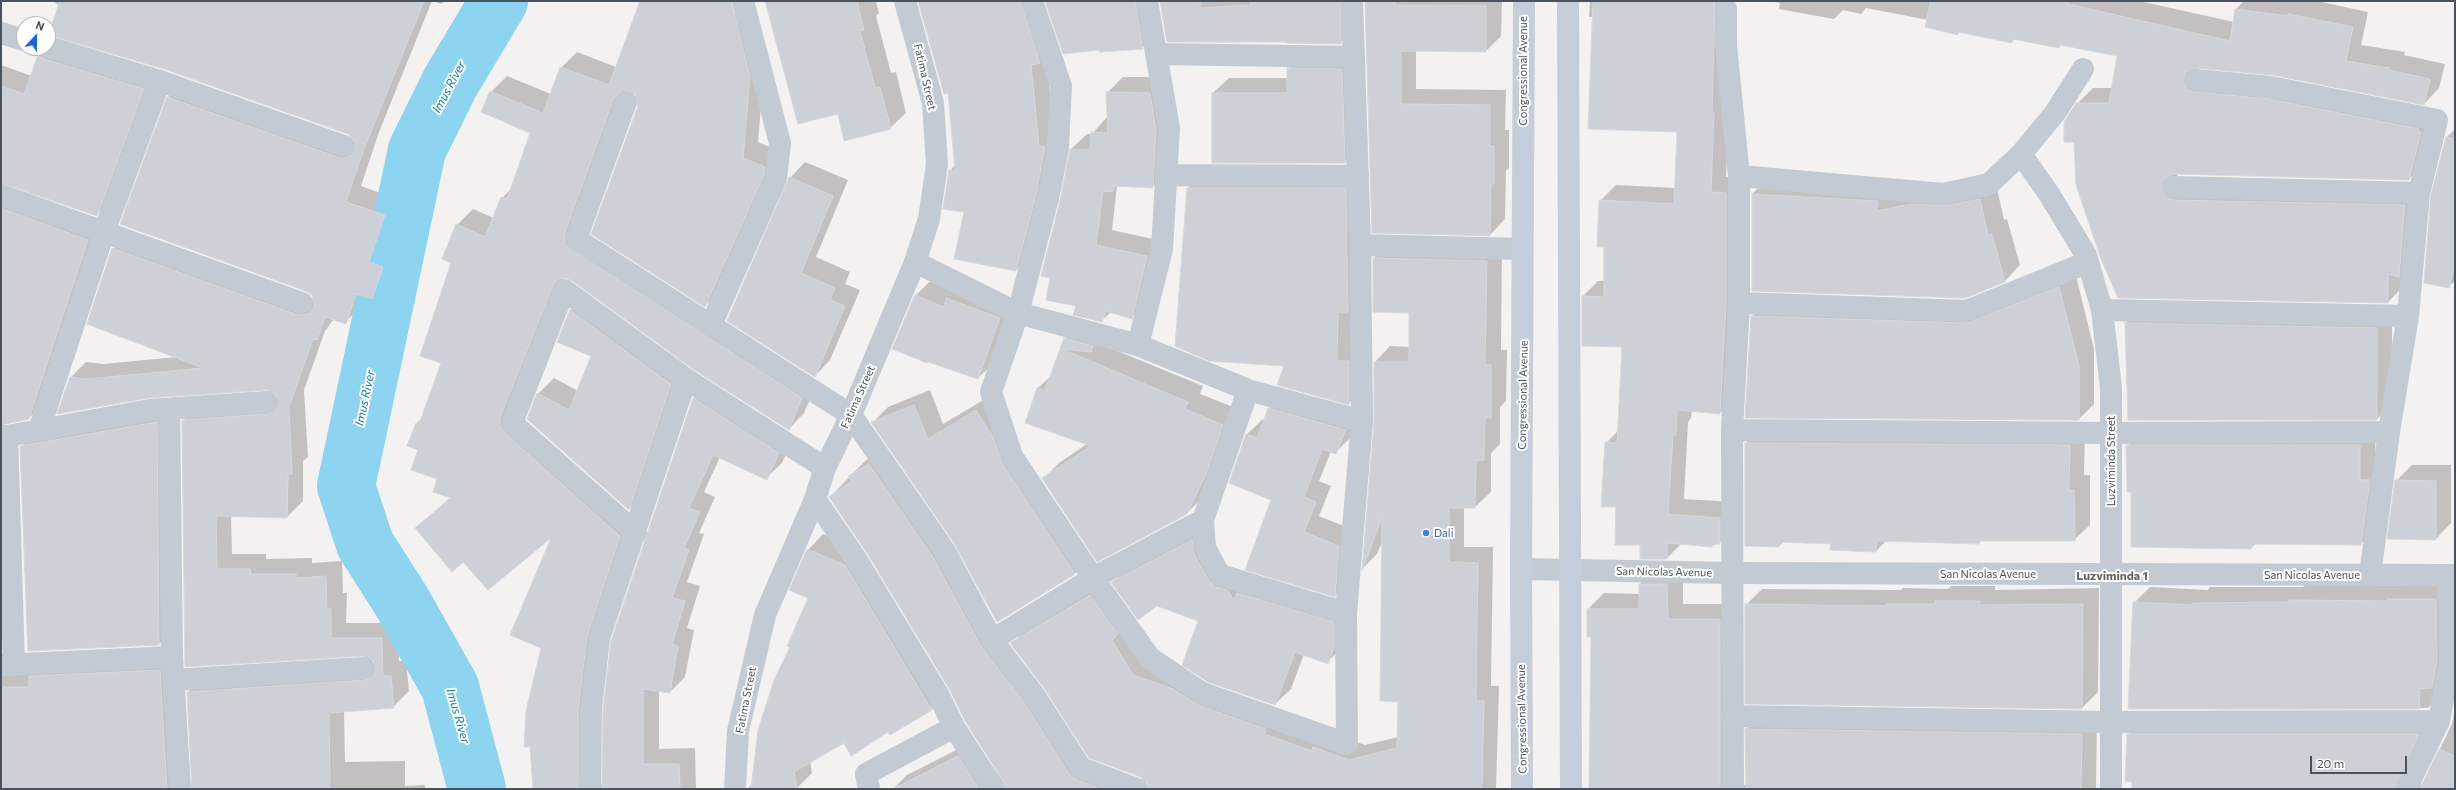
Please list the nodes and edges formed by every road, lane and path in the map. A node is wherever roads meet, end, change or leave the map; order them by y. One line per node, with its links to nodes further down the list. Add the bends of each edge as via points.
1 (743, 1): 36 (street, via 780,143 776,178)
2 (905, 1): 29 (street, Fatima Street, via 933,103 937,164 929,219)
3 (1032, 1): 34 (street, via 1061,86 1058,148)
4 (1147, 1): 12 (street)
5 (1352, 1): 13 (street)
6 (1524, 1): 28 (main road, Congressional Avenue)
7 (1568, 1): 54 (main road)
8 (1726, 9): 22 (street, via 1726,45)
9 (1, 33): 10 (street)
10 (16, 38)
11 (56, 49): 16 (street)
12 (1157, 54): 13 (street); 20 (street, via 1169,128)
13 (1354, 57): 21 (street)
14 (2083, 68): 19 (street, via 2055,113)
15 (2195, 80): 24 (street, via 2271,87 2437,120)
16 (160, 81): 18 (street); 26 (street)
17 (626, 102): 36 (street, via 576,239)
18 (344, 146)
19 (2021, 154): 22 (street, via 1989,184 1943,194); 30 (street, Luzviminda Street, via 2049,194)
20 (1166, 175): 21 (street); 37 (street, via 1162,249)
21 (1358, 176): 27 (street)
22 (1739, 176): 32 (street)
23 (2173, 187): 24 (street)
24 (2419, 193): 35 (street)
25 (1, 195): 26 (street)
26 (104, 232): 31 (street); 44 (street)
27 (1360, 245): 28 (street); 43 (street)
28 (1522, 249): 53 (main road, Congressional Avenue)
29 (915, 262): 34 (street); 42 (street, Fatima Street)
30 (2088, 262): 32 (street, via 1967,311); 33 (street, Luzviminda Street)
31 (302, 303)
32 (1739, 303): 45 (street)
33 (2102, 310): 35 (street); 47 (street, Luzviminda Street, via 2111,388)
34 (1018, 313): 37 (street); 59 (street, via 990,392 1012,456)
35 (2408, 316): 46 (street)
36 (711, 325): 42 (street)
37 (1138, 345): 39 (street)
38 (686, 379): 49 (street); 52 (street); 52 (street, via 564,290 512,423)
39 (1248, 390): 43 (street); 51 (street)
40 (267, 402): 41 (street)
41 (169, 409): 44 (street, via 150,410); 62 (street)
42 (851, 415): 49 (street, Fatima Street); 61 (street, via 944,550)
43 (1362, 421): 60 (street)
44 (39, 430): 48 (street)
45 (1732, 430): 47 (street); 55 (street)
46 (2389, 432): 47 (street); 57 (street)
47 (2111, 433): 56 (street, Luzviminda Street)
48 (4, 437): 63 (street)
49 (825, 468): 50 (street, Fatima Street)
50 (815, 499): 69 (street, via 856,559 935,689); 72 (street, Fatima Street, via 765,615 738,731)
51 (1203, 520): 59 (street); 60 (street, via 1205,548 1220,575)
52 (636, 533): 71 (street, via 599,638 591,710)
53 (1520, 569): 54 (street, San Nicolas Avenue); 76 (main road, Congressional Avenue)
54 (1570, 571): 55 (street, San Nicolas Avenue); 77 (main road)
55 (1732, 573): 56 (street, San Nicolas Avenue); 66 (street)
56 (2112, 574): 57 (street, San Nicolas Avenue); 68 (street, Luzviminda Street)
57 (2370, 575): 58 (street, San Nicolas Avenue)
58 (2451, 575): 67 (street, via 2450,661)
59 (1093, 578): 60 (street, via 1150,658 1202,693 1348,744); 61 (street)
60 (1346, 613)
61 (992, 640): 75 (street, via 1034,695 1081,768)
62 (172, 657): 63 (street); 65 (street)
63 (8, 664)
64 (364, 668): 65 (street)
65 (174, 680): 70 (street)
66 (1732, 716): 68 (street); 78 (street)
67 (2439, 721): 68 (street); 80 (street)
68 (2111, 722): 79 (street, Luzviminda Street)
69 (954, 727): 73 (street, via 866,774); 74 (street)
70 (180, 789)
71 (590, 789)
72 (735, 789)
73 (869, 789)
74 (994, 789)
75 (1137, 789)
76 (1522, 789)
77 (1571, 789)
78 (1733, 789)
79 (2111, 789)
80 (2406, 789)

